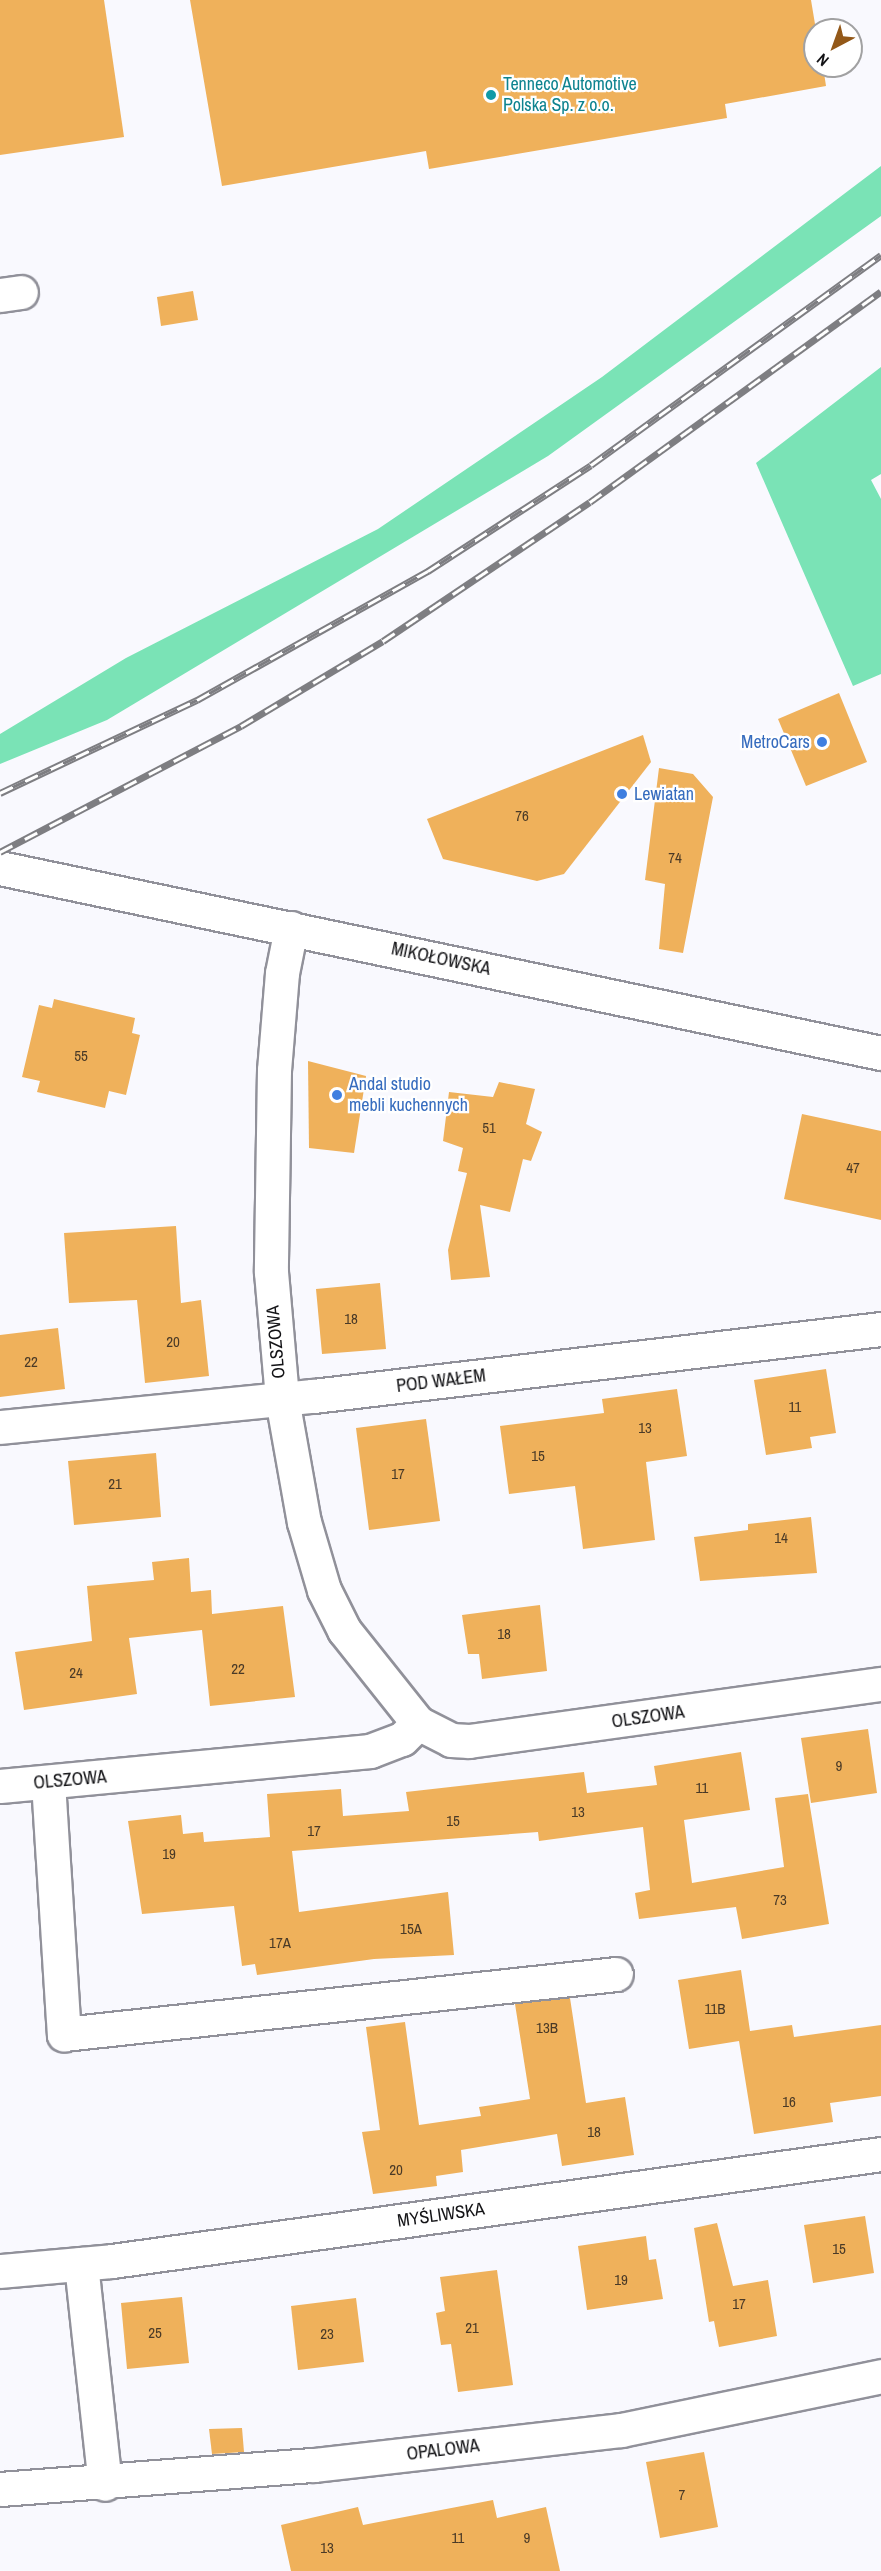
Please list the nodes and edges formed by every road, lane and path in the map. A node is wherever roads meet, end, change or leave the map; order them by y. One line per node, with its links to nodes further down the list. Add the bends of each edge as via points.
1 (0, 868): 2 (street, MIKOŁOWSKA)
2 (291, 928): 3 (street, MIKOŁOWSKA); 5 (street, OLSZOWA, via 282,973 274,1070 271,1272)
3 (881, 1053)
4 (881, 1329): 5 (street, POD WAŁEM)
5 (282, 1399): 6 (street, POD WAŁEM); 8 (street, OLSZOWA, via 304,1522 324,1590 344,1630)
6 (0, 1427)
7 (881, 1684): 8 (street, OLSZOWA, via 469,1741 442,1737)
8 (418, 1723): 9 (street, OLSZOWA, via 402,1739 370,1751)
9 (48, 1782): 10 (street, OLSZOWA); 11 (street, via 64,2034)
10 (0, 1786)
11 (615, 1974)
12 (881, 2154): 13 (street, MYŚLIWSKA)
13 (81, 2264): 14 (street, MYŚLIWSKA); 16 (street)
14 (0, 2271)
15 (881, 2376): 16 (street, OPALOWA, via 621,2430)
16 (105, 2484): 17 (street, OPALOWA)
17 (0, 2489)

